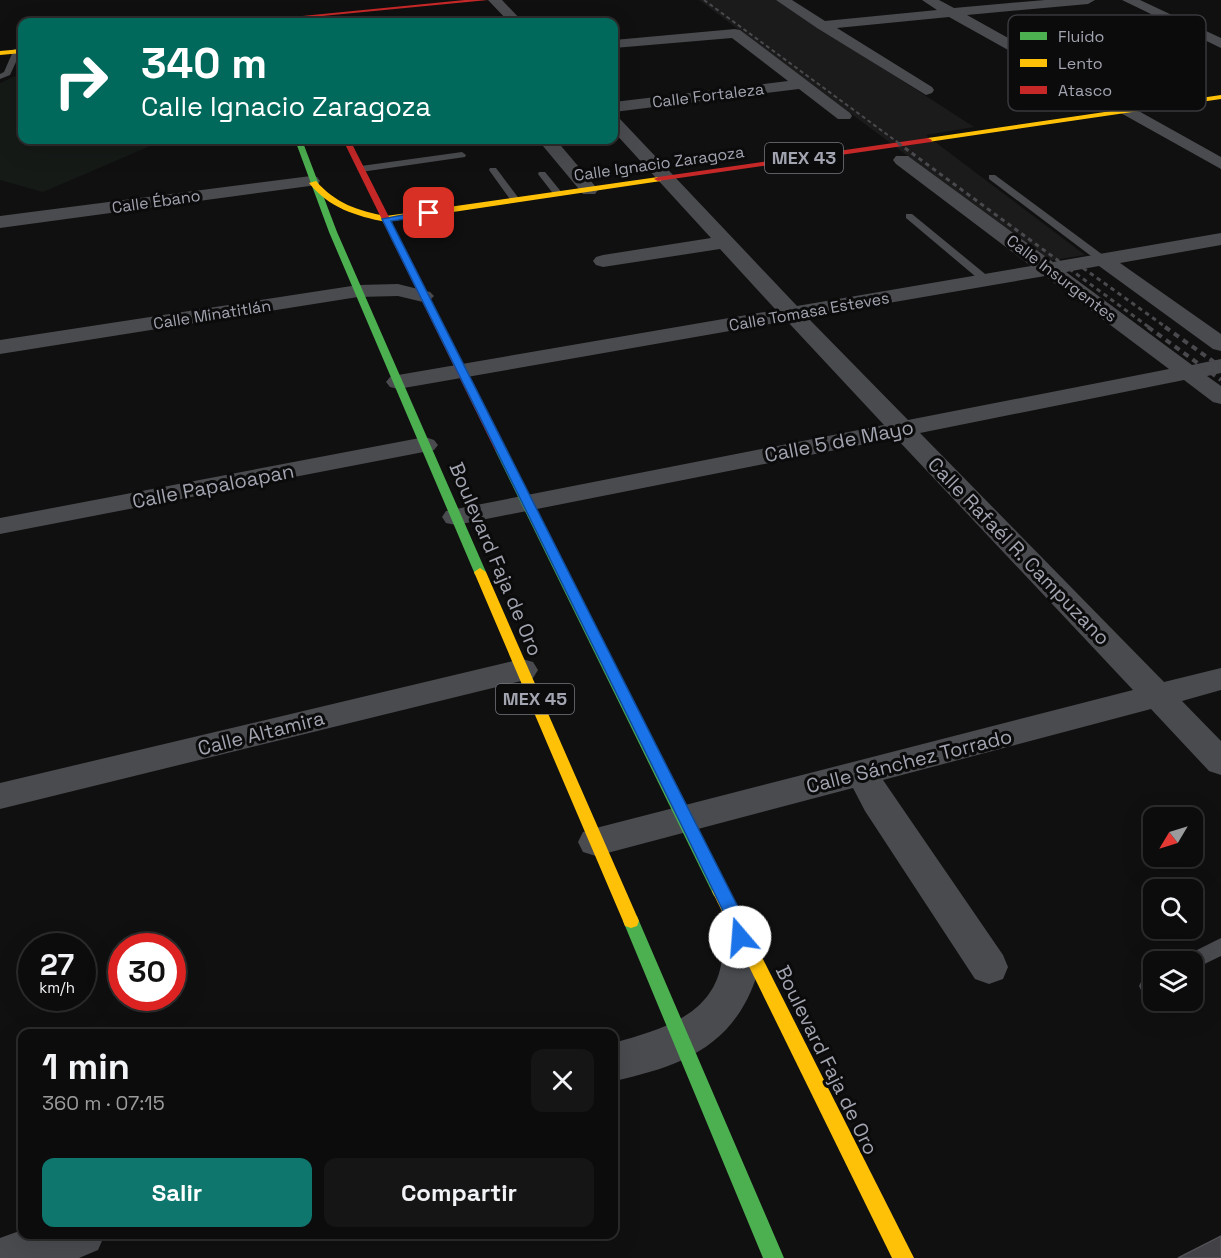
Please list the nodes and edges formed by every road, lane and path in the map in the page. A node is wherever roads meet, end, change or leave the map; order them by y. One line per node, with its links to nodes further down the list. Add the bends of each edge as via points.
1 (275, 0): 10 (main road)
2 (484, 0): 11 (main road)
3 (495, 0): 12 (street)
4 (783, 0): 13 (street)
5 (930, 0): 8 (street)
6 (1088, 0): 8 (street)
7 (1129, 0): 9 (street)
8 (952, 12): 13 (street); 15 (street)
9 (1160, 15)
10 (284, 18)
11 (314, 18)
12 (512, 18)
13 (822, 25): 25 (street)
14 (1206, 37): 16 (street)
15 (1008, 44)
16 (1221, 44)
17 (618, 45): 24 (street, via 735,33)
18 (0, 48): 19 (main road)
19 (18, 49)
20 (18, 50): 21 (main road)
21 (0, 53)
22 (18, 54): 23 (lane, via 7,73)
23 (0, 77)
24 (802, 84): 28 (street, Calle Fortaleza); 30 (street)
25 (926, 90)
26 (1221, 97): 27 (main road, Calle Ignacio Zaragoza / MEX 43)
27 (1206, 99)
28 (618, 106)
29 (1126, 111): 37 (street); 42 (main road, Calle Ignacio Zaragoza / MEX 43)
30 (844, 116)
31 (618, 127): 42 (street, Calle Rafaél R. Campuzano)
32 (299, 144): 43 (main road, Boulevard Faja de Oro / MEX 45)
33 (348, 144): 38 (main road, Boulevard Faja de Oro)
34 (550, 144): 44 (street)
35 (462, 155): 38 (lane)
36 (903, 160): 54 (street, Calle Insurgentes)
37 (1221, 164)
38 (361, 169): 48 (main road, Boulevard Faja de Oro)
39 (493, 170): 46 (lane)
40 (542, 174): 45 (lane)
41 (992, 177): 52 (lane)
42 (665, 178): 44 (main road, Calle Ignacio Zaragoza / MEX 43); 51 (street, Calle Rafaél R. Campuzano)
43 (311, 181): 48 (main road, via 333,205); 49 (street, Calle Ébano); 56 (main road, Boulevard Faja de Oro / MEX 45)
44 (589, 189): 45 (main road, Calle Ignacio Zaragoza / MEX 43)
45 (558, 194): 46 (main road, Calle Ignacio Zaragoza / MEX 43)
46 (515, 200): 48 (main road, Calle Ignacio Zaragoza / MEX 43)
47 (909, 216): 55 (lane)
48 (386, 219): 57 (main road, Boulevard Faja de Oro)
49 (0, 222)
50 (1221, 239): 52 (street, Calle Tomasa Esteves)
51 (725, 242): 53 (street); 58 (street, Calle Rafaél R. Campuzano)
52 (1103, 260): 54 (street, Calle Tomasa Esteves); 59 (street)
53 (603, 261)
54 (1050, 269): 55 (street, Calle Tomasa Esteves); 63 (street, Calle Insurgentes)
55 (986, 280): 58 (street, Calle Tomasa Esteves)
56 (358, 291): 57 (street, Calle Minatitlán, via 398,290); 60 (street, Calle Minatitlán); 64 (main road, Boulevard Faja de Oro / MEX 45)
57 (423, 296): 62 (main road, Boulevard Faja de Oro)
58 (792, 314): 62 (street, Calle Tomasa Esteves); 66 (street, Calle Rafaél R. Campuzano)
59 (1221, 344)
60 (0, 347)
61 (1221, 366): 63 (street, Calle 5 de Mayo)
62 (462, 371): 64 (street, Calle Tomasa Esteves); 68 (main road, Boulevard Faja de Oro)
63 (1188, 372): 65 (street, Calle Insurgentes); 66 (street, Calle 5 de Mayo)
64 (398, 382): 67 (main road, Boulevard Faja de Oro / MEX 45)
65 (1221, 397)
66 (902, 429): 68 (street, Calle 5 de Mayo); 73 (street, Calle Rafaél R. Campuzano)
67 (425, 445): 69 (main road, Boulevard Faja de Oro / MEX 45); 70 (street, Calle Papaloapan)
68 (527, 502): 69 (street, Calle 5 de Mayo); 77 (main road, Boulevard Faja de Oro)
69 (456, 517): 71 (main road, Boulevard Faja de Oro / MEX 45)
70 (0, 526)
71 (522, 670): 76 (street, Calle Altamira); 78 (main road, Boulevard Faja de Oro / MEX 45)
72 (1221, 680): 73 (street, Calle Sánchez Torrado)
73 (1159, 696): 74 (street, Calle Rafaél R. Campuzano); 75 (street, Calle Sánchez Torrado)
74 (1221, 762)
75 (862, 773): 77 (street, Calle Sánchez Torrado); 82 (street)
76 (0, 796)
77 (686, 818): 78 (street, Calle Sánchez Torrado); 79 (main road, Boulevard Faja de Oro)
78 (596, 842): 83 (main road, Boulevard Faja de Oro / MEX 45)
79 (733, 915): 83 (street, via 740,937 735,984 711,1019); 88 (main road, Boulevard Faja de Oro)
80 (1221, 946): 81 (lane)
81 (1203, 956)
82 (989, 966)
83 (682, 1040): 84 (street); 87 (main road, Boulevard Faja de Oro / MEX 45)
84 (618, 1061)
85 (67, 1239): 86 (street)
86 (9, 1258)
87 (774, 1258)
88 (903, 1258)

